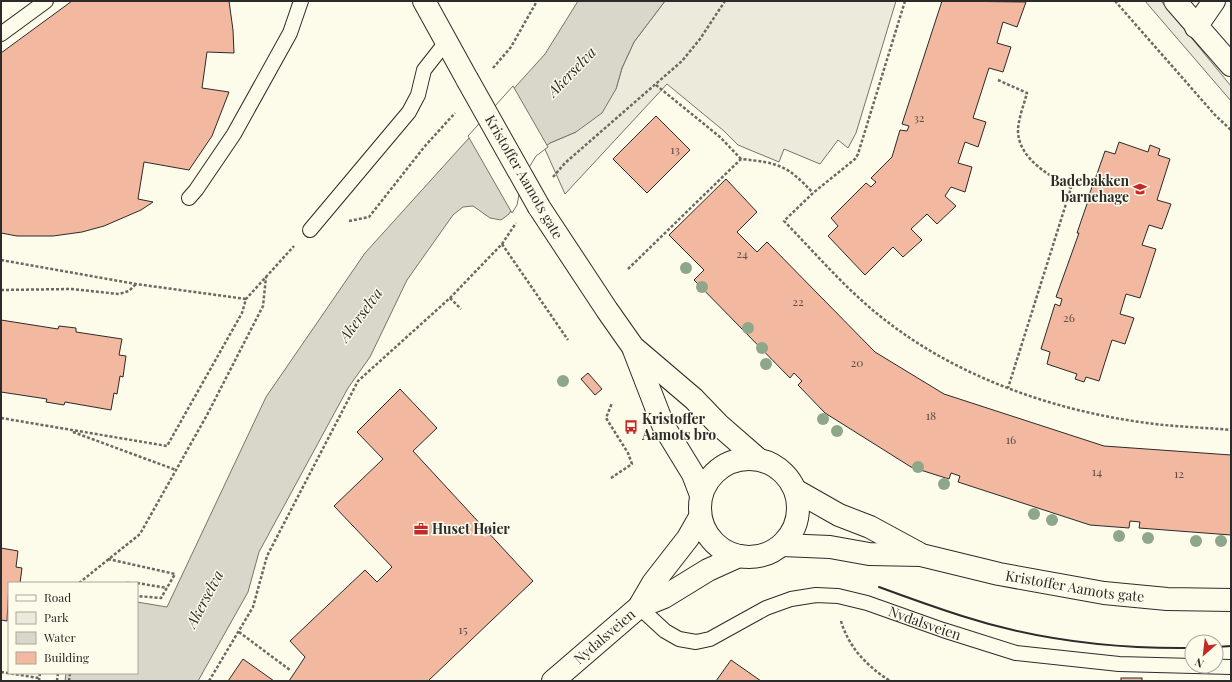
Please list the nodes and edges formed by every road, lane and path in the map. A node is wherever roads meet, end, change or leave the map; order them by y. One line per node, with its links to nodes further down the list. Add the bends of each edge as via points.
1 (46, 1): 10 (lane)
2 (301, 1): 19 (lane, via 290,33 234,134)
3 (424, 1): 11 (street, Kristoffer Aamots gate)
4 (725, 1): 14 (path, via 682,61)
5 (905, 1): 18 (path, via 858,154)
6 (1115, 1): 15 (path)
7 (1175, 1): 9 (street)
8 (1214, 1): 9 (street)
9 (1196, 27): 12 (street)
10 (1, 34)
11 (446, 42): 21 (lane, via 424,70 418,95 409,112); 31 (street, Kristoffer Aamots gate, bridge, via 539,207)
12 (1231, 65)
13 (998, 80): 32 (path, via 1027,93 1018,128 1019,140 1035,165 1045,174 1071,188)
14 (656, 85): 16 (path, via 720,137); 17 (path, via 570,158)
15 (1231, 130)
16 (741, 159): 18 (path, via 785,167 797,176); 24 (path)
17 (551, 180)
18 (812, 194): 32 (path, via 784,221 833,273 887,322 916,343 960,367)
19 (189, 198)
20 (518, 220): 22 (path)
21 (310, 230)
22 (502, 244): 28 (path); 30 (path)
23 (1, 260): 26 (path)
24 (628, 269)
25 (266, 277): 38 (path, via 263,306)
26 (136, 284): 27 (path, via 129,291 119,294 71,289); 35 (path, via 246,298 242,313 167,446)
27 (1, 290)
28 (450, 298): 29 (path); 54 (path, via 358,381 267,556 253,607)
29 (461, 310)
30 (568, 340)
31 (633, 347): 37 (street, Kristoffer Aamots gate); 41 (street, Kristoffer Aamots gate, via 663,425 693,474)
32 (1008, 388): 36 (path, via 1065,406 1116,418)
33 (612, 403): 39 (path, via 606,418 632,464)
34 (1, 418): 35 (path)
35 (67, 430): 38 (path)
36 (1231, 430)
37 (758, 459): 40 (street, via 781,470); 41 (street, via 729,462 707,481)
38 (176, 470): 46 (path, via 140,534)
39 (611, 478)
40 (796, 490): 43 (street, via 797,519 794,529); 44 (street, Kristoffer Aamots gate, via 839,515 870,527)
41 (701, 495): 42 (street)
42 (700, 517): 45 (street, via 714,542 721,549); 53 (street, Nydalsveien, via 688,538)
43 (782, 545): 44 (street, Kristoffer Aamots gate, via 830,547 869,554); 45 (street, via 762,556)
44 (921, 555): 52 (street, Kristoffer Aamots gate, via 999,574 1104,593)
45 (739, 556): 53 (street, Nydalsveien, via 708,570 664,597)
46 (108, 559): 47 (path); 49 (path, via 175,574)
47 (80, 582)
48 (138, 583): 49 (path)
49 (167, 588): 50 (path, via 161,598)
50 (138, 596)
51 (838, 596): 53 (lane, Nydalsveien, via 816,594 791,599 766,608 710,639 696,642 679,639 665,631); 55 (lane, Nydalsveien, via 867,602 942,630 1016,653 1119,664); 61 (path, via 837,609 844,632 870,668)
52 (1231, 600)
53 (638, 607): 60 (street, Nydalsveien)
54 (239, 632): 56 (path); 59 (path)
55 (1231, 667)
56 (290, 670)
57 (12, 674): 58 (path)
58 (39, 679)
59 (209, 681)
60 (553, 681)
61 (890, 681)

